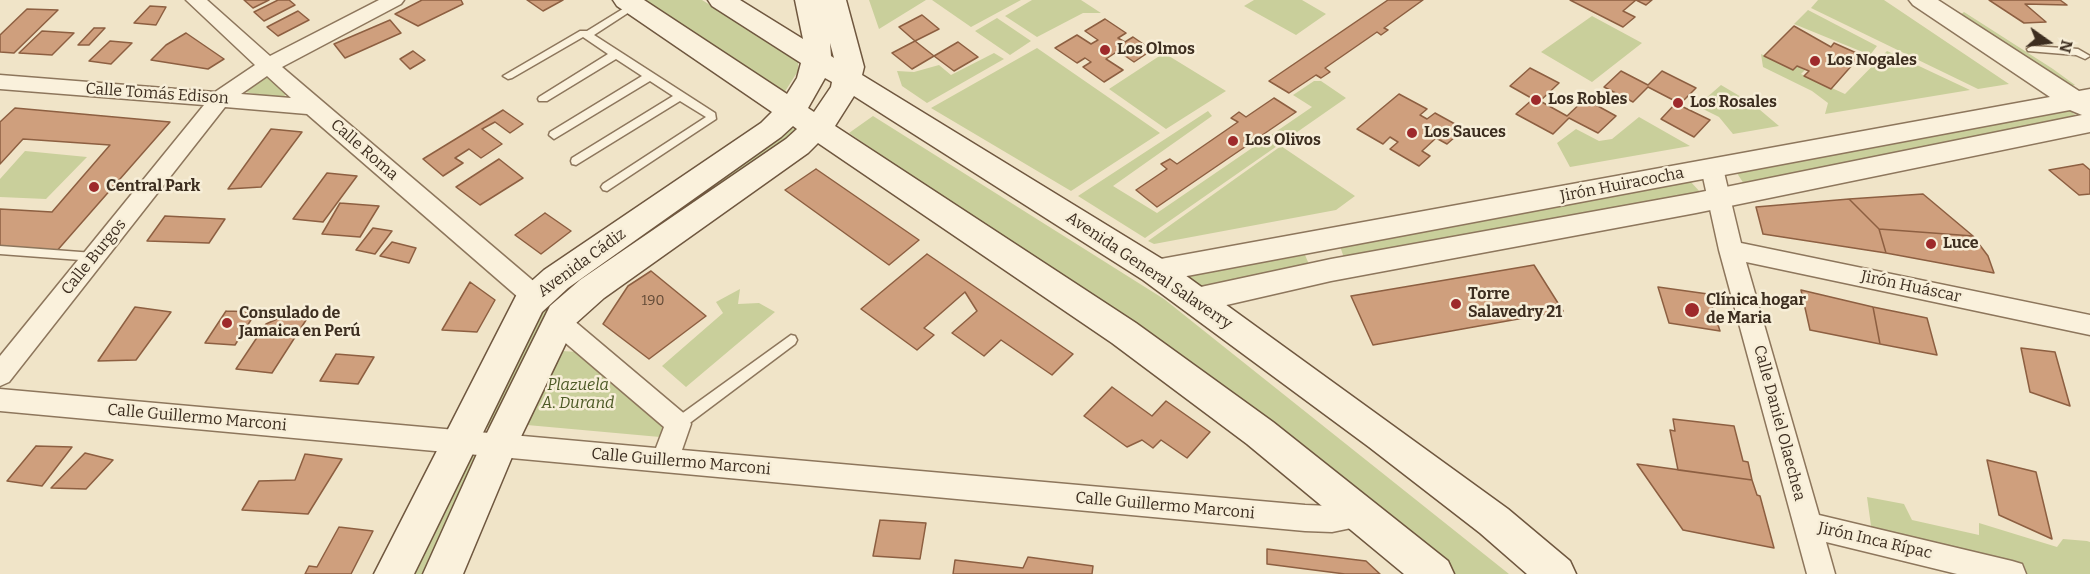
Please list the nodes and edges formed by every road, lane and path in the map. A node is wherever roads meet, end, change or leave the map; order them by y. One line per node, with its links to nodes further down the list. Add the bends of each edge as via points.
1 (196, 0): 13 (street, Calle Roma)
2 (394, 0): 13 (street, Calle Burgos)
3 (720, 0): 12 (main road, Avenida General Salaverry)
4 (1921, 0): 21 (street)
5 (1955, 0): 9 (street)
6 (630, 3): 8 (lane); 23 (main road)
7 (812, 4): 12 (main road, via 818,45); 16 (main road, via 850,57)
8 (587, 35): 11 (lane); 14 (lane, via 580,33)
9 (2032, 49): 10 (lane); 21 (street)
10 (2084, 53)
11 (616, 54): 15 (lane); 20 (lane)
12 (816, 60): 16 (main road, Avenida General Salaverry); 23 (main road, via 807,86)
13 (269, 65): 19 (street, Calle Burgos); 22 (street, Calle Roma)
14 (508, 76)
15 (650, 76): 18 (lane); 26 (lane)
16 (847, 80): 23 (main road, via 836,104); 37 (main road, Avenida General Salaverry)
17 (0, 82): 19 (street, Calle Tomás Edison)
18 (681, 96): 28 (lane); 30 (lane, via 711,119)
19 (221, 98): 22 (street, Calle Tomás Edison); 35 (street, Calle Burgos)
20 (543, 99)
21 (2086, 99): 24 (street, Jirón Huiracocha)
22 (313, 107): 39 (street, Calle Roma)
23 (805, 118): 39 (main road, Avenida Cádiz, via 797,146 581,298); 48 (main road, via 1124,333)
24 (1948, 123): 27 (street); 29 (street, Jirón Huiracocha)
25 (2090, 123): 27 (street, Jirón Huiracocha)
26 (554, 135)
27 (1975, 147): 31 (street, Jirón Huiracocha)
28 (576, 161)
29 (1712, 168): 31 (street, Calle Daniel Olaechea); 32 (street, Jirón Huiracocha)
30 (607, 187)
31 (1718, 198): 34 (street, Calle Daniel Olaechea); 36 (street, Jirón Huiracocha)
32 (1318, 242): 36 (street); 37 (street, Jirón Huiracocha)
33 (0, 250): 35 (lane)
34 (1731, 250): 40 (street, Jirón Huáscar); 49 (street, Calle Daniel Olaechea)
35 (94, 257): 42 (street, Calle Burgos)
36 (1331, 270): 38 (street, Jirón Huiracocha)
37 (1155, 271): 38 (main road, Avenida General Salaverry)
38 (1196, 300): 53 (main road, Avenida General Salaverry, via 1485,514)
39 (546, 309): 44 (street, Calle Roma); 45 (main road, Avenida Cádiz, via 524,311); 46 (main road, Avenida Cádiz)
40 (2090, 325)
41 (791, 340): 44 (lane)
42 (0, 375)
43 (0, 400): 45 (street, Calle Guillermo Marconi)
44 (678, 424): 47 (street)
45 (459, 441): 46 (street, Calle Guillermo Marconi); 50 (main road, Avenida Cádiz)
46 (499, 445): 47 (street, Calle Guillermo Marconi); 51 (main road, Avenida Cádiz)
47 (665, 460): 48 (street, Calle Guillermo Marconi, via 1319,520)
48 (1361, 513): 52 (main road)
49 (1807, 525): 54 (street, Calle Daniel Olaechea); 55 (street, Jirón Inca Rípac)
50 (394, 574)
51 (443, 574)
52 (1434, 574)
53 (1556, 574)
54 (1821, 574)
55 (2012, 574)

